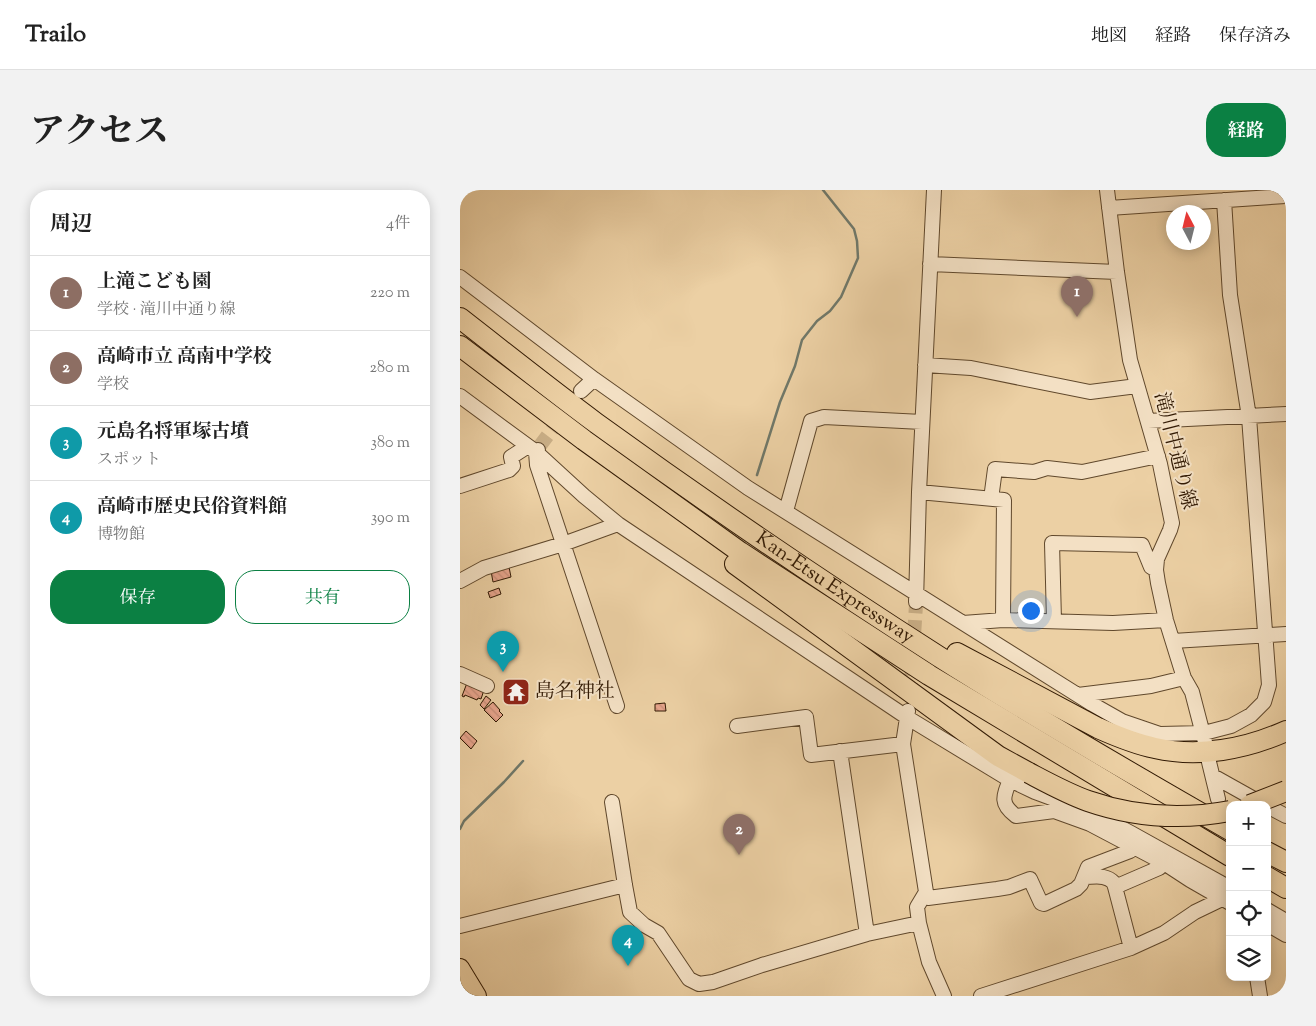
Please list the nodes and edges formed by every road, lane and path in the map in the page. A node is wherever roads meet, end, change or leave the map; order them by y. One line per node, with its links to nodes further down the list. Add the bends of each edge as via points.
1 (934, 190): 6 (street)
2 (1107, 190): 5 (street, 滝川中通り線)
3 (1286, 196): 4 (street)
4 (1224, 200): 5 (street); 17 (street, via 1230,295)
5 (1109, 208): 7 (street, 滝川中通り線)
6 (930, 264): 7 (street); 11 (street)
7 (1117, 272): 13 (street, 滝川中通り線)
8 (460, 276): 12 (street)
9 (460, 318): 31 (highway, Kan-Etsu Expressway, via 702,499)
10 (460, 346): 20 (highway, Kan-Etsu Expressway)
11 (925, 366): 13 (street, via 971,368 1090,392); 19 (street)
12 (594, 379): 14 (street); 26 (street, via 748,488)
13 (1137, 386): 18 (street, 滝川中通り線)
14 (581, 391)
15 (460, 396): 21 (street)
16 (1286, 414): 17 (street)
17 (1249, 417): 18 (street); 38 (street)
18 (1148, 421): 22 (street, 滝川中通り線)
19 (922, 422): 24 (street); 26 (street, via 824,417 812,421)
20 (584, 440): 58 (highway, bridge, via 686,528 998,756 1065,792 1134,813 1158,816 1210,814); 63 (highway, Kan-Etsu Expressway, via 740,552 929,675)
21 (535, 449): 23 (street, via 511,456 513,466 509,470); 27 (street); 28 (street, via 537,465)
22 (1158, 456): 25 (street, via 1082,472 1047,468 1034,472 995,469); 29 (street, 滝川中通り線, via 1172,523 1157,559)
23 (460, 486)
24 (919, 492): 25 (street); 32 (street)
25 (991, 499): 33 (street, via 1004,500)
26 (786, 511): 32 (street)
27 (618, 524): 28 (street); 45 (street)
28 (563, 544): 30 (street, via 484,568); 44 (street)
29 (1156, 570): 34 (street, 滝川中通り線); 35 (street, via 1142,545 1052,543)
30 (460, 581)
31 (827, 583): 47 (highway, via 1089,723 1138,744 1176,751 1218,750 1256,743); 61 (highway, Kan-Etsu Expressway, via 1040,719)
32 (916, 600): 36 (street)
33 (1003, 620): 35 (street); 36 (street)
34 (1166, 620): 35 (street, via 1113,623); 39 (street, 滝川中通り線)
35 (1054, 621)
36 (963, 623): 43 (street)
37 (1286, 634): 38 (street)
38 (1265, 635): 39 (street); 48 (street, via 1270,685 1264,702 1251,716)
39 (1173, 641): 41 (street, 滝川中通り線)
40 (460, 674): 42 (street)
41 (1184, 678): 43 (street, via 1151,686); 48 (street, 滝川中通り線, via 1192,692)
42 (487, 686)
43 (1078, 695): 48 (street, via 1122,721 1160,734)
44 (616, 706)
45 (908, 713): 49 (street); 53 (street)
46 (737, 726): 50 (street, via 806,717 811,755)
47 (1286, 730)
48 (1205, 739)
49 (903, 744): 50 (street); 75 (street, via 926,892)
50 (840, 751): 81 (street)
51 (1209, 762): 52 (street)
52 (1214, 776): 55 (street); 58 (street)
53 (1010, 780): 62 (street, via 1004,801 1016,816 1054,811 1090,824); 72 (street, via 1132,833)
54 (1286, 791): 56 (highway, bridge)
55 (1259, 801)
56 (1260, 801)
57 (612, 802): 69 (street)
58 (1224, 805)
59 (1271, 808): 60 (street)
60 (1286, 816)
61 (1226, 828)
62 (1133, 847): 66 (street); 67 (street, via 1088,867)
63 (1226, 854)
64 (1271, 854): 65 (highway)
65 (1286, 862)
66 (1164, 863): 70 (street); 73 (street, via 1190,880)
67 (1084, 877): 70 (street, via 1110,878); 75 (street, via 1076,889 1044,904 1030,879 981,892)
68 (1271, 879): 71 (highway)
69 (625, 884): 79 (street); 81 (street, via 630,912 658,933 689,979 699,984)
70 (1115, 887): 83 (street)
71 (1286, 888)
72 (1226, 893)
73 (1226, 894)
74 (1226, 895): 83 (street, via 1164,933)
75 (923, 897): 78 (street, via 917,908)
76 (1271, 912): 77 (street)
77 (1286, 921)
78 (919, 923): 81 (street); 87 (street, via 929,962)
79 (460, 926)
80 (1271, 926): 82 (street)
81 (867, 934)
82 (1286, 935)
83 (1131, 948): 88 (street)
84 (460, 968): 86 (main road)
85 (1258, 981): 89 (street)
86 (477, 996)
87 (944, 996)
88 (981, 996)
89 (1260, 996)

